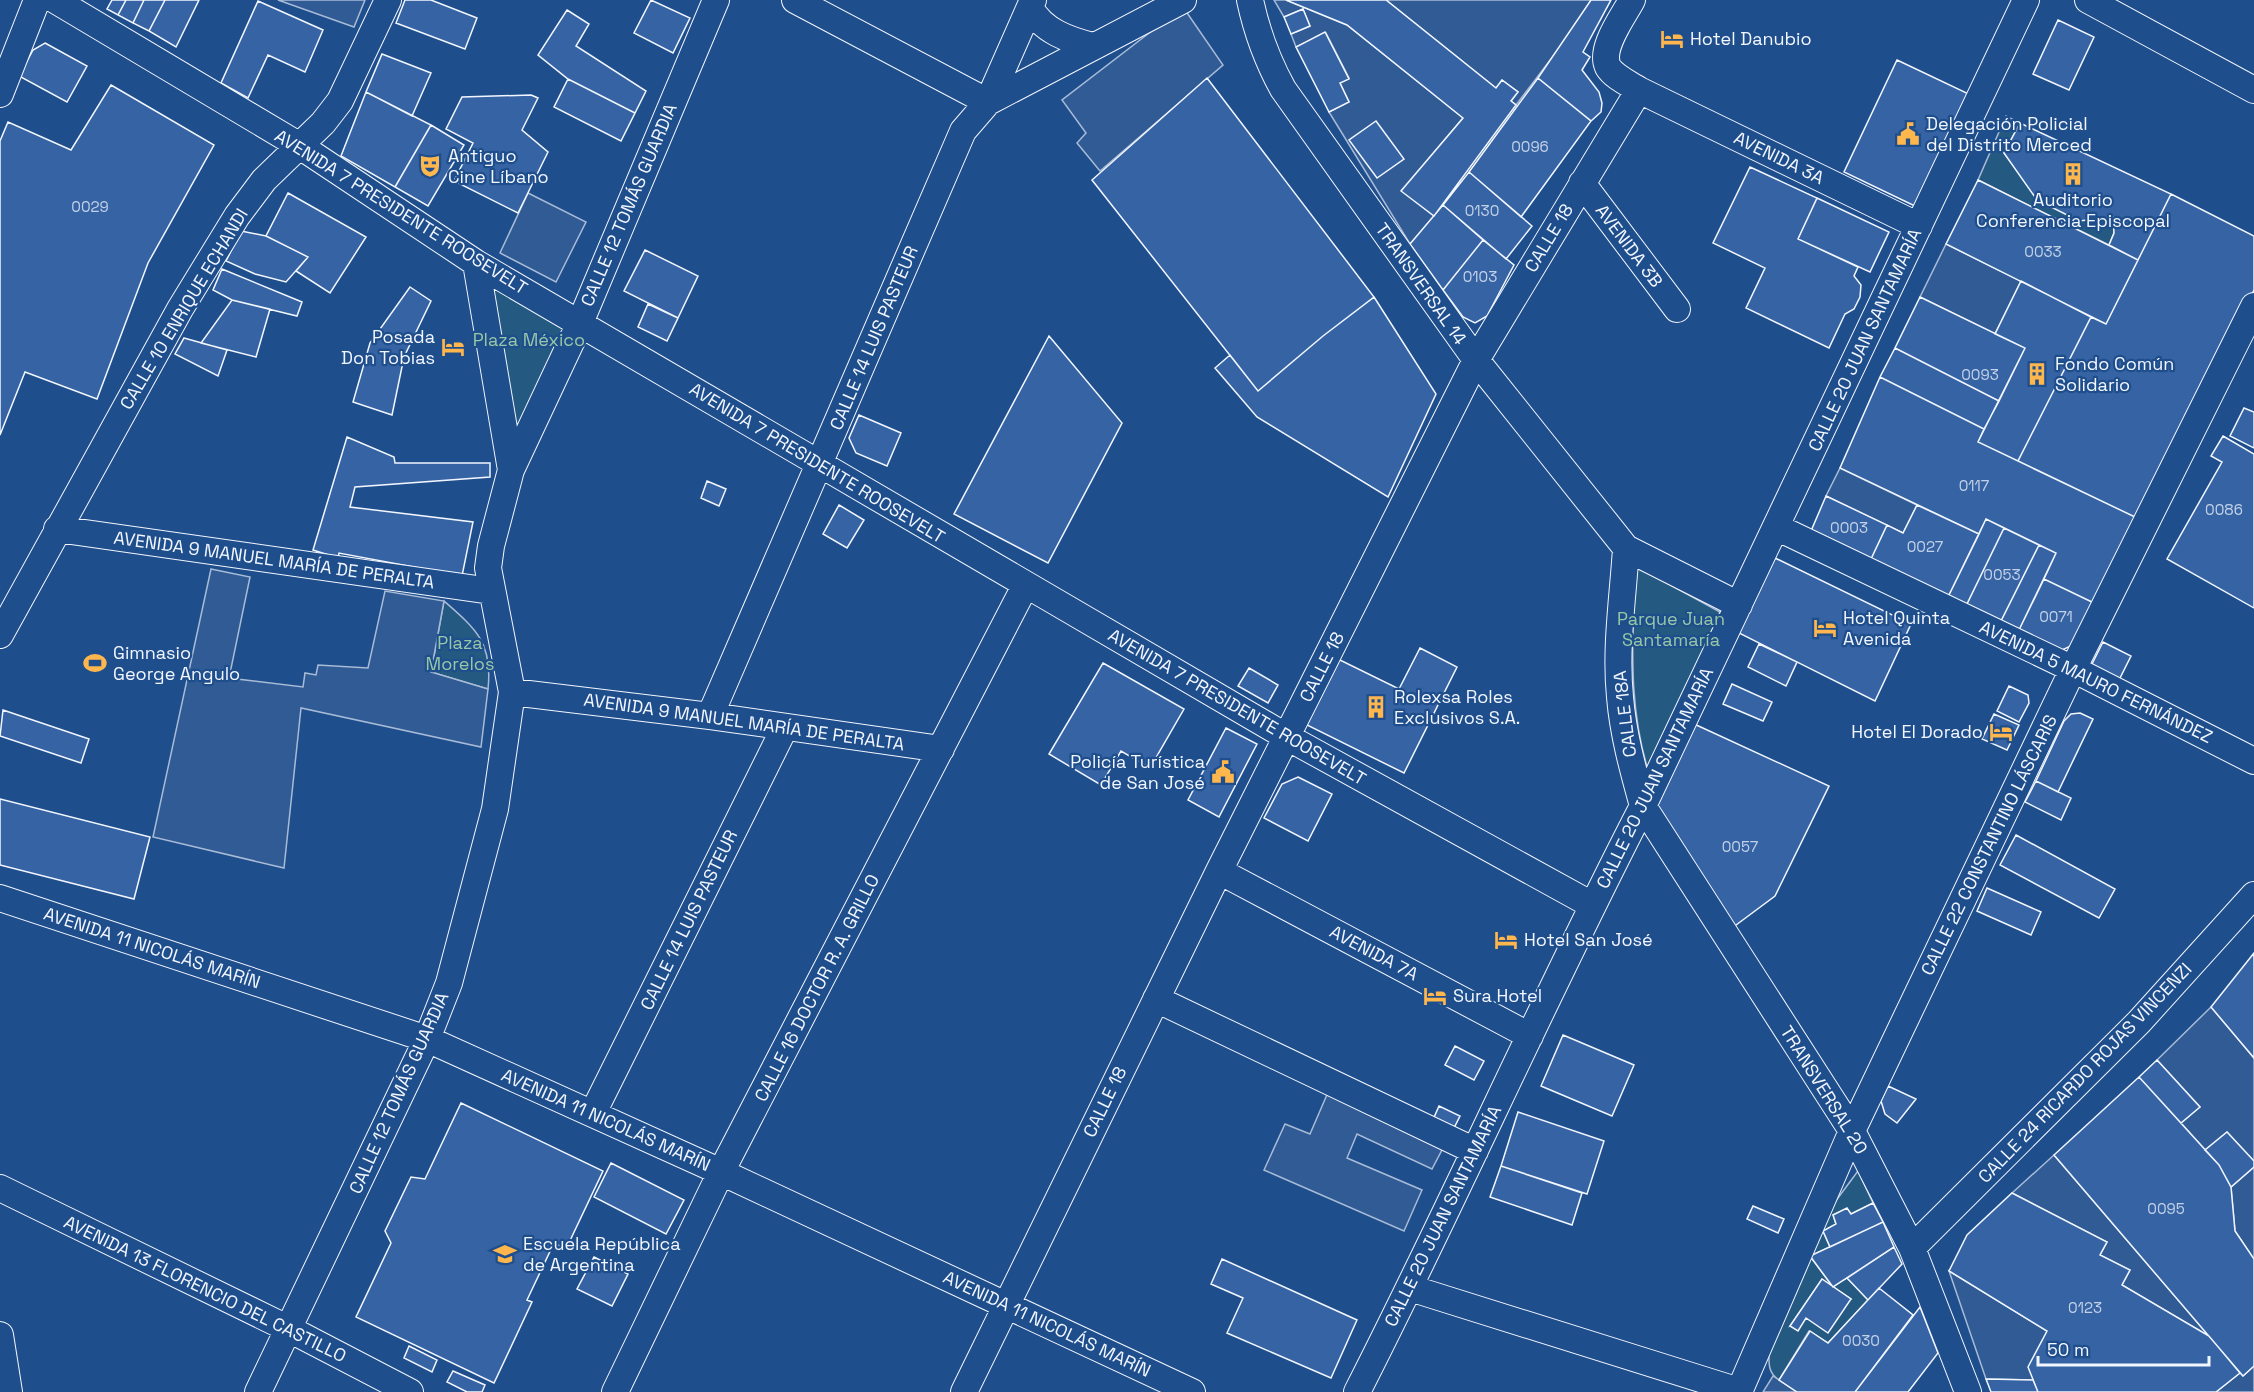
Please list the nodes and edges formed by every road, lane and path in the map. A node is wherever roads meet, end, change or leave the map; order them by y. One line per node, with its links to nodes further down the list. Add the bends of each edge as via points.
1 (37, 0): 15 (street)
2 (55, 0): 17 (street, AVENIDA 7 PRESIDENTE ROOSEVELT)
3 (388, 0): 17 (street, CALLE 10 ENRIQUE ECHANDI, via 340,101)
4 (716, 0): 23 (street, CALLE 12 TOMÁS GUARDIA)
5 (795, 0): 16 (street)
6 (1183, 0): 12 (street)
7 (1250, 0): 24 (street, TRANSVERSAL 14, via 1267,60 1283,89)
8 (1632, 0): 13 (street, via 1606,52 1608,67)
9 (2026, 0): 19 (street, CALLE 20 JUAN SANTAMARÍA)
10 (2088, 0): 14 (street)
11 (1032, 4): 12 (street, via 1035,17 1052,31); 16 (street, CALLE 14 LUIS PASTEUR)
12 (1093, 46): 16 (street)
13 (1640, 90): 18 (street, CALLE 18); 19 (street, AVENIDA 3A)
14 (2254, 90)
15 (0, 94)
16 (988, 102): 25 (street, CALLE 14 LUIS PASTEUR, via 963,131)
17 (300, 146): 20 (street, AVENIDA 7 PRESIDENTE ROOSEVELT); 28 (street, CALLE 10 ENRIQUE ECHANDI, via 264,180 237,216 180,309)
18 (1582, 183): 22 (street, AVENIDA 3B); 24 (street, CALLE 18)
19 (1919, 226): 27 (street, CALLE 20 JUAN SANTAMARÍA)
20 (476, 263): 23 (street, AVENIDA 7 PRESIDENTE ROOSEVELT); 26 (street)
21 (2254, 306): 34 (street, CALLE 22 CONSTANTINO LÁSCARIS)
22 (1677, 309)
23 (580, 322): 25 (street, AVENIDA 7 PRESIDENTE ROOSEVELT); 26 (street, CALLE 12 TOMÁS GUARDIA)
24 (1476, 360): 29 (street, TRANSVERSAL 14); 38 (street, CALLE 18)
25 (820, 464): 30 (street, AVENIDA 7 PRESIDENTE ROOSEVELT); 36 (street, CALLE 14 LUIS PASTEUR)
26 (510, 470): 31 (street, CALLE 12 TOMÁS GUARDIA, via 491,546)
27 (1776, 527): 32 (street, CALLE 20 JUAN SANTAMARÍA); 34 (street, AVENIDA 5 MAURO FERNÁNDEZ)
28 (57, 529): 31 (street, AVENIDA 9 MANUEL MARÍA DE PERALTA); 33 (street, CALLE 10 ENRIQUE ECHANDI)
29 (1626, 548): 32 (street); 41 (street, CALLE 18A, via 1620,696 1628,752)
30 (1024, 586): 38 (street, AVENIDA 7 PRESIDENTE ROOSEVELT); 39 (street, CALLE 16 DOCTOR R. A. GRILLO)
31 (491, 591): 35 (street, CALLE 12 TOMÁS GUARDIA)
32 (1739, 605): 41 (street, CALLE 20 JUAN SANTAMARÍA)
33 (0, 635)
34 (2073, 669): 40 (street, AVENIDA 5 MAURO FERNÁNDEZ); 50 (street, CALLE 22 CONSTANTINO LÁSCARIS)
35 (512, 692): 36 (street, AVENIDA 9 MANUEL MARÍA DE PERALTA); 48 (street, CALLE 12 TOMÁS GUARDIA, via 495,809 449,983)
36 (710, 716): 37 (street, AVENIDA 9 MANUEL MARÍA DE PERALTA)
37 (785, 727): 39 (street, AVENIDA 9 MANUEL MARÍA DE PERALTA); 49 (street, CALLE 14 LUIS PASTEUR)
38 (1287, 737): 42 (street, CALLE 18); 45 (street, AVENIDA 7 PRESIDENTE ROOSEVELT)
39 (941, 749): 52 (street, CALLE 16 DOCTOR R. A. GRILLO)
40 (2254, 761)
41 (1643, 806): 45 (street, CALLE 20 JUAN SANTAMARÍA); 50 (street, TRANSVERSAL 20)
42 (1219, 871): 46 (street, CALLE 18); 47 (street, AVENIDA 7A)
43 (2254, 895): 54 (street, CALLE 24 RICARDO ROJAS VINCENZI, via 2139,1022)
44 (0, 898): 48 (street, AVENIDA 11 NICOLÁS MARÍN)
45 (1592, 905): 47 (street, CALLE 20 JUAN SANTAMARÍA)
46 (1156, 999): 51 (street); 56 (street, CALLE 18)
47 (1530, 1036): 51 (street, CALLE 20 JUAN SANTAMARÍA)
48 (427, 1039): 49 (street, AVENIDA 11 NICOLÁS MARÍN); 57 (street, CALLE 12 TOMÁS GUARDIA)
49 (593, 1113): 52 (street, AVENIDA 11 NICOLÁS MARÍN)
50 (1852, 1131): 54 (street, TRANSVERSAL 20); 59 (street, CALLE 22 CONSTANTINO LÁSCARIS)
51 (1475, 1151): 55 (street, CALLE 20 JUAN SANTAMARÍA)
52 (721, 1172): 56 (street, AVENIDA 11 NICOLÁS MARÍN); 63 (street, CALLE 16 DOCTOR R. A. GRILLO)
53 (0, 1188): 57 (street, AVENIDA 13 FLORENCIO DEL CASTILLO)
54 (1912, 1248): 67 (street, TRANSVERSAL 20)
55 (1410, 1288): 59 (street); 66 (street, CALLE 20 JUAN SANTAMARÍA)
56 (1005, 1305): 64 (street, CALLE 18); 65 (street, AVENIDA 11 NICOLÁS MARÍN)
57 (289, 1329): 61 (street, CALLE 12 TOMÁS GUARDIA); 62 (street, AVENIDA 13 FLORENCIO DEL CASTILLO)
58 (0, 1335): 60 (street)
59 (1739, 1391)
60 (9, 1392)
61 (258, 1392)
62 (410, 1392)
63 (615, 1392)
64 (964, 1392)
65 (1192, 1392)
66 (1357, 1392)
67 (1968, 1392)

